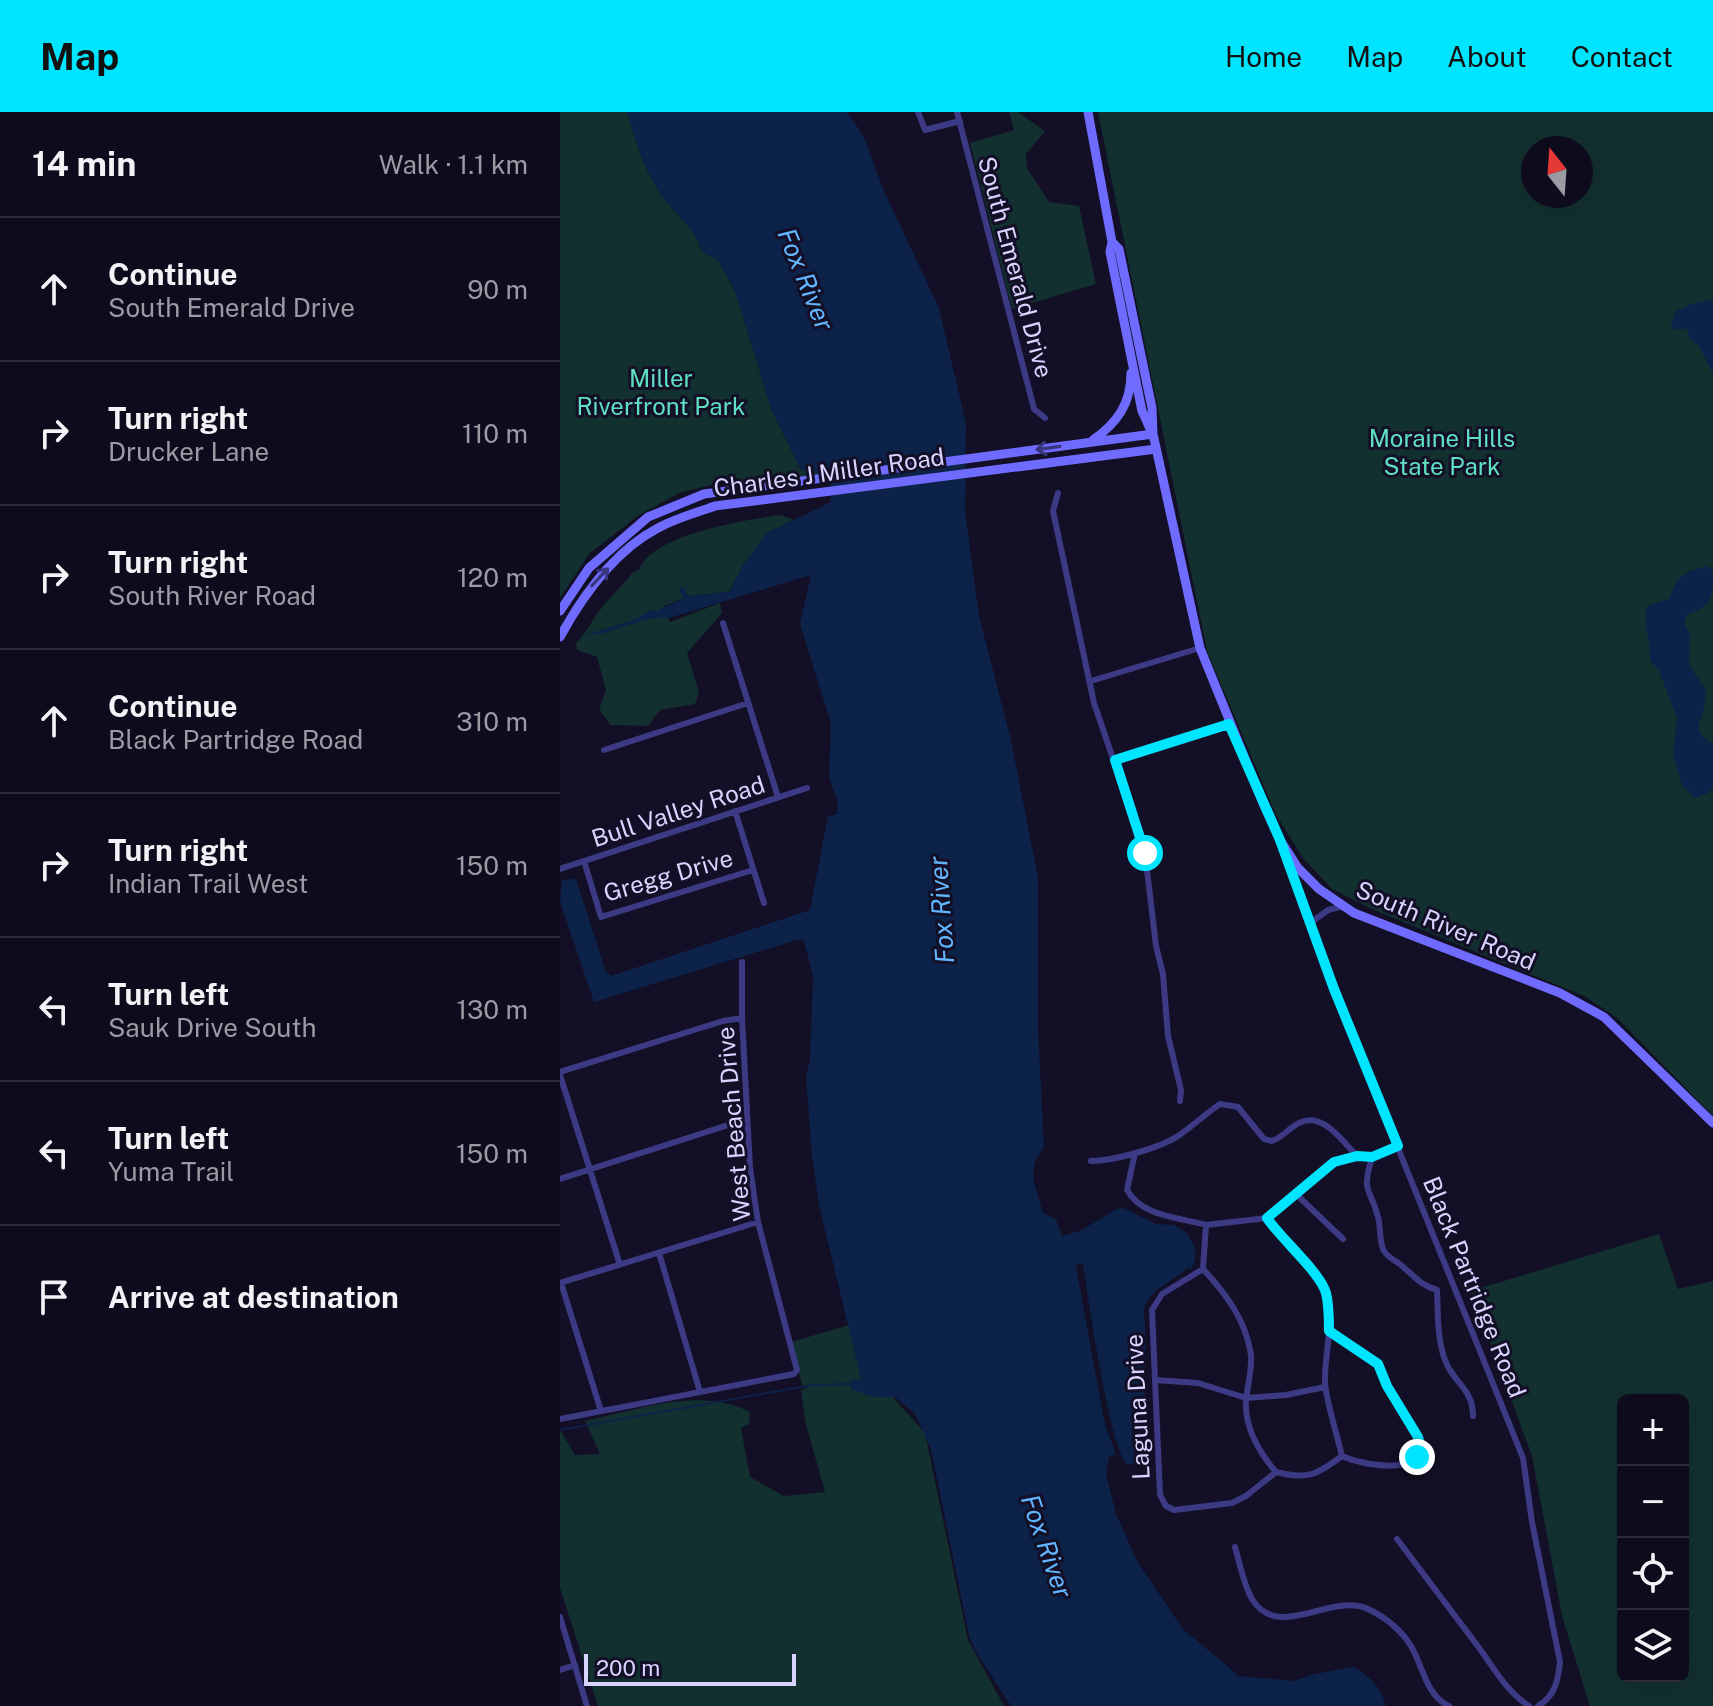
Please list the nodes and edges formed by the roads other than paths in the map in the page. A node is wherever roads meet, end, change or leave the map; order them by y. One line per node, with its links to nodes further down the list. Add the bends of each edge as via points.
1 (918, 112): 4 (street, via 925,130)
2 (957, 112): 4 (street, South Emerald Drive)
3 (1088, 112): 5 (street, South River Road)
4 (960, 121): 7 (street, South Emerald Drive, via 1034,409)
5 (1112, 242): 6 (street, South River Road); 8 (street, South River Road, via 1119,249)
6 (1131, 354): 8 (street, South River Road, via 1142,411); 9 (street, via 1125,408)
7 (1045, 418)
8 (1153, 434): 9 (street, Charles J Miller Road); 10 (street, South River Road)
9 (1090, 442): 12 (street, Charles J Miller Road, one-way to 12, via 704,494 648,517 589,568)
10 (1156, 449): 14 (street, Charles J Miller Road, one-way to 10, via 593,583 626,551 655,529 715,506); 15 (street, South River Road)
11 (1058, 493): 16 (street, via 1053,511)
12 (560, 611)
13 (723, 623): 17 (street)
14 (560, 637)
15 (1200, 648): 16 (street); 18 (street, South River Road)
16 (1091, 681): 20 (street)
17 (748, 703): 19 (street); 22 (street)
18 (1229, 724): 20 (street); 24 (street, South River Road)
19 (604, 750)
20 (1115, 760): 34 (street, via 1145,853)
21 (807, 788): 22 (street, Bull Valley Road)
22 (778, 797): 23 (street, Bull Valley Road)
23 (735, 811): 25 (street, Bull Valley Road); 27 (street)
24 (1280, 840): 29 (street, South River Road, via 1298,868); 30 (street, Black Partridge Road)
25 (584, 861): 26 (street, Bull Valley Road); 27 (street, Gregg Drive, via 601,917)
26 (561, 866)
27 (753, 870): 28 (street)
28 (764, 903)
29 (1344, 906): 30 (street); 36 (street, South River Road, via 1560,993 1604,1017)
30 (1309, 924): 37 (street, Black Partridge Road)
31 (742, 962): 32 (street, West Beach Drive)
32 (742, 1018): 33 (street); 35 (street, West Beach Drive)
33 (560, 1073): 42 (street)
34 (1180, 1101)
35 (747, 1119): 42 (street); 46 (street, West Beach Drive)
36 (1713, 1123)
37 (1398, 1146): 40 (street); 53 (street, Black Partridge Road)
38 (1135, 1153): 39 (street, via 1175,1139 1220,1104 1231,1104 1264,1139 1279,1139 1312,1119); 41 (street); 47 (street, via 1127,1190 1133,1201 1143,1209)
39 (1357, 1156): 40 (street); 44 (street, via 1334,1162)
40 (1372, 1157): 54 (street, via 1365,1179 1382,1247 1413,1278)
41 (1091, 1161)
42 (589, 1169): 43 (street); 50 (street)
43 (560, 1179)
44 (1297, 1195): 45 (street); 48 (street)
45 (1267, 1218): 47 (street); 55 (street, via 1325,1290)
46 (758, 1222): 49 (street); 58 (street, West Beach Drive, via 797,1370)
47 (1206, 1225): 51 (street)
48 (1343, 1239)
49 (659, 1253): 50 (street); 58 (street)
50 (620, 1265): 52 (street)
51 (1203, 1269): 56 (street, Laguna Drive, via 1162,1294 1152,1310); 59 (street, via 1227,1295 1245,1330 1251,1367)
52 (560, 1283): 60 (street)
53 (1453, 1284): 54 (street); 73 (street, Black Partridge Road, via 1523,1458 1560,1662 1557,1685)
54 (1437, 1290): 61 (street, via 1443,1356 1471,1397)
55 (1329, 1331): 57 (street); 63 (street, via 1378,1364 1421,1448 1406,1463 1373,1466)
56 (1155, 1380): 59 (street, via 1198,1383); 64 (street, Laguna Drive, via 1160,1495 1166,1506 1174,1510 1232,1503)
57 (1325, 1387): 59 (street); 63 (street)
58 (700, 1392): 60 (street, West Beach Drive)
59 (1246, 1398): 64 (street, via 1247,1424)
60 (601, 1411): 62 (street, West Beach Drive)
61 (1473, 1416)
62 (560, 1419)
63 (1342, 1456): 64 (street, via 1318,1474)
64 (1276, 1472)
65 (1397, 1539): 72 (street, via 1501,1682)
66 (1235, 1547): 71 (street, via 1248,1590 1267,1615 1293,1617 1333,1605 1364,1606 1394,1625 1410,1645 1434,1697)
67 (560, 1617): 68 (street)
68 (575, 1665): 69 (street); 70 (street)
69 (560, 1670)
70 (587, 1706)
71 (1449, 1706)
72 (1529, 1706)
73 (1538, 1706)

